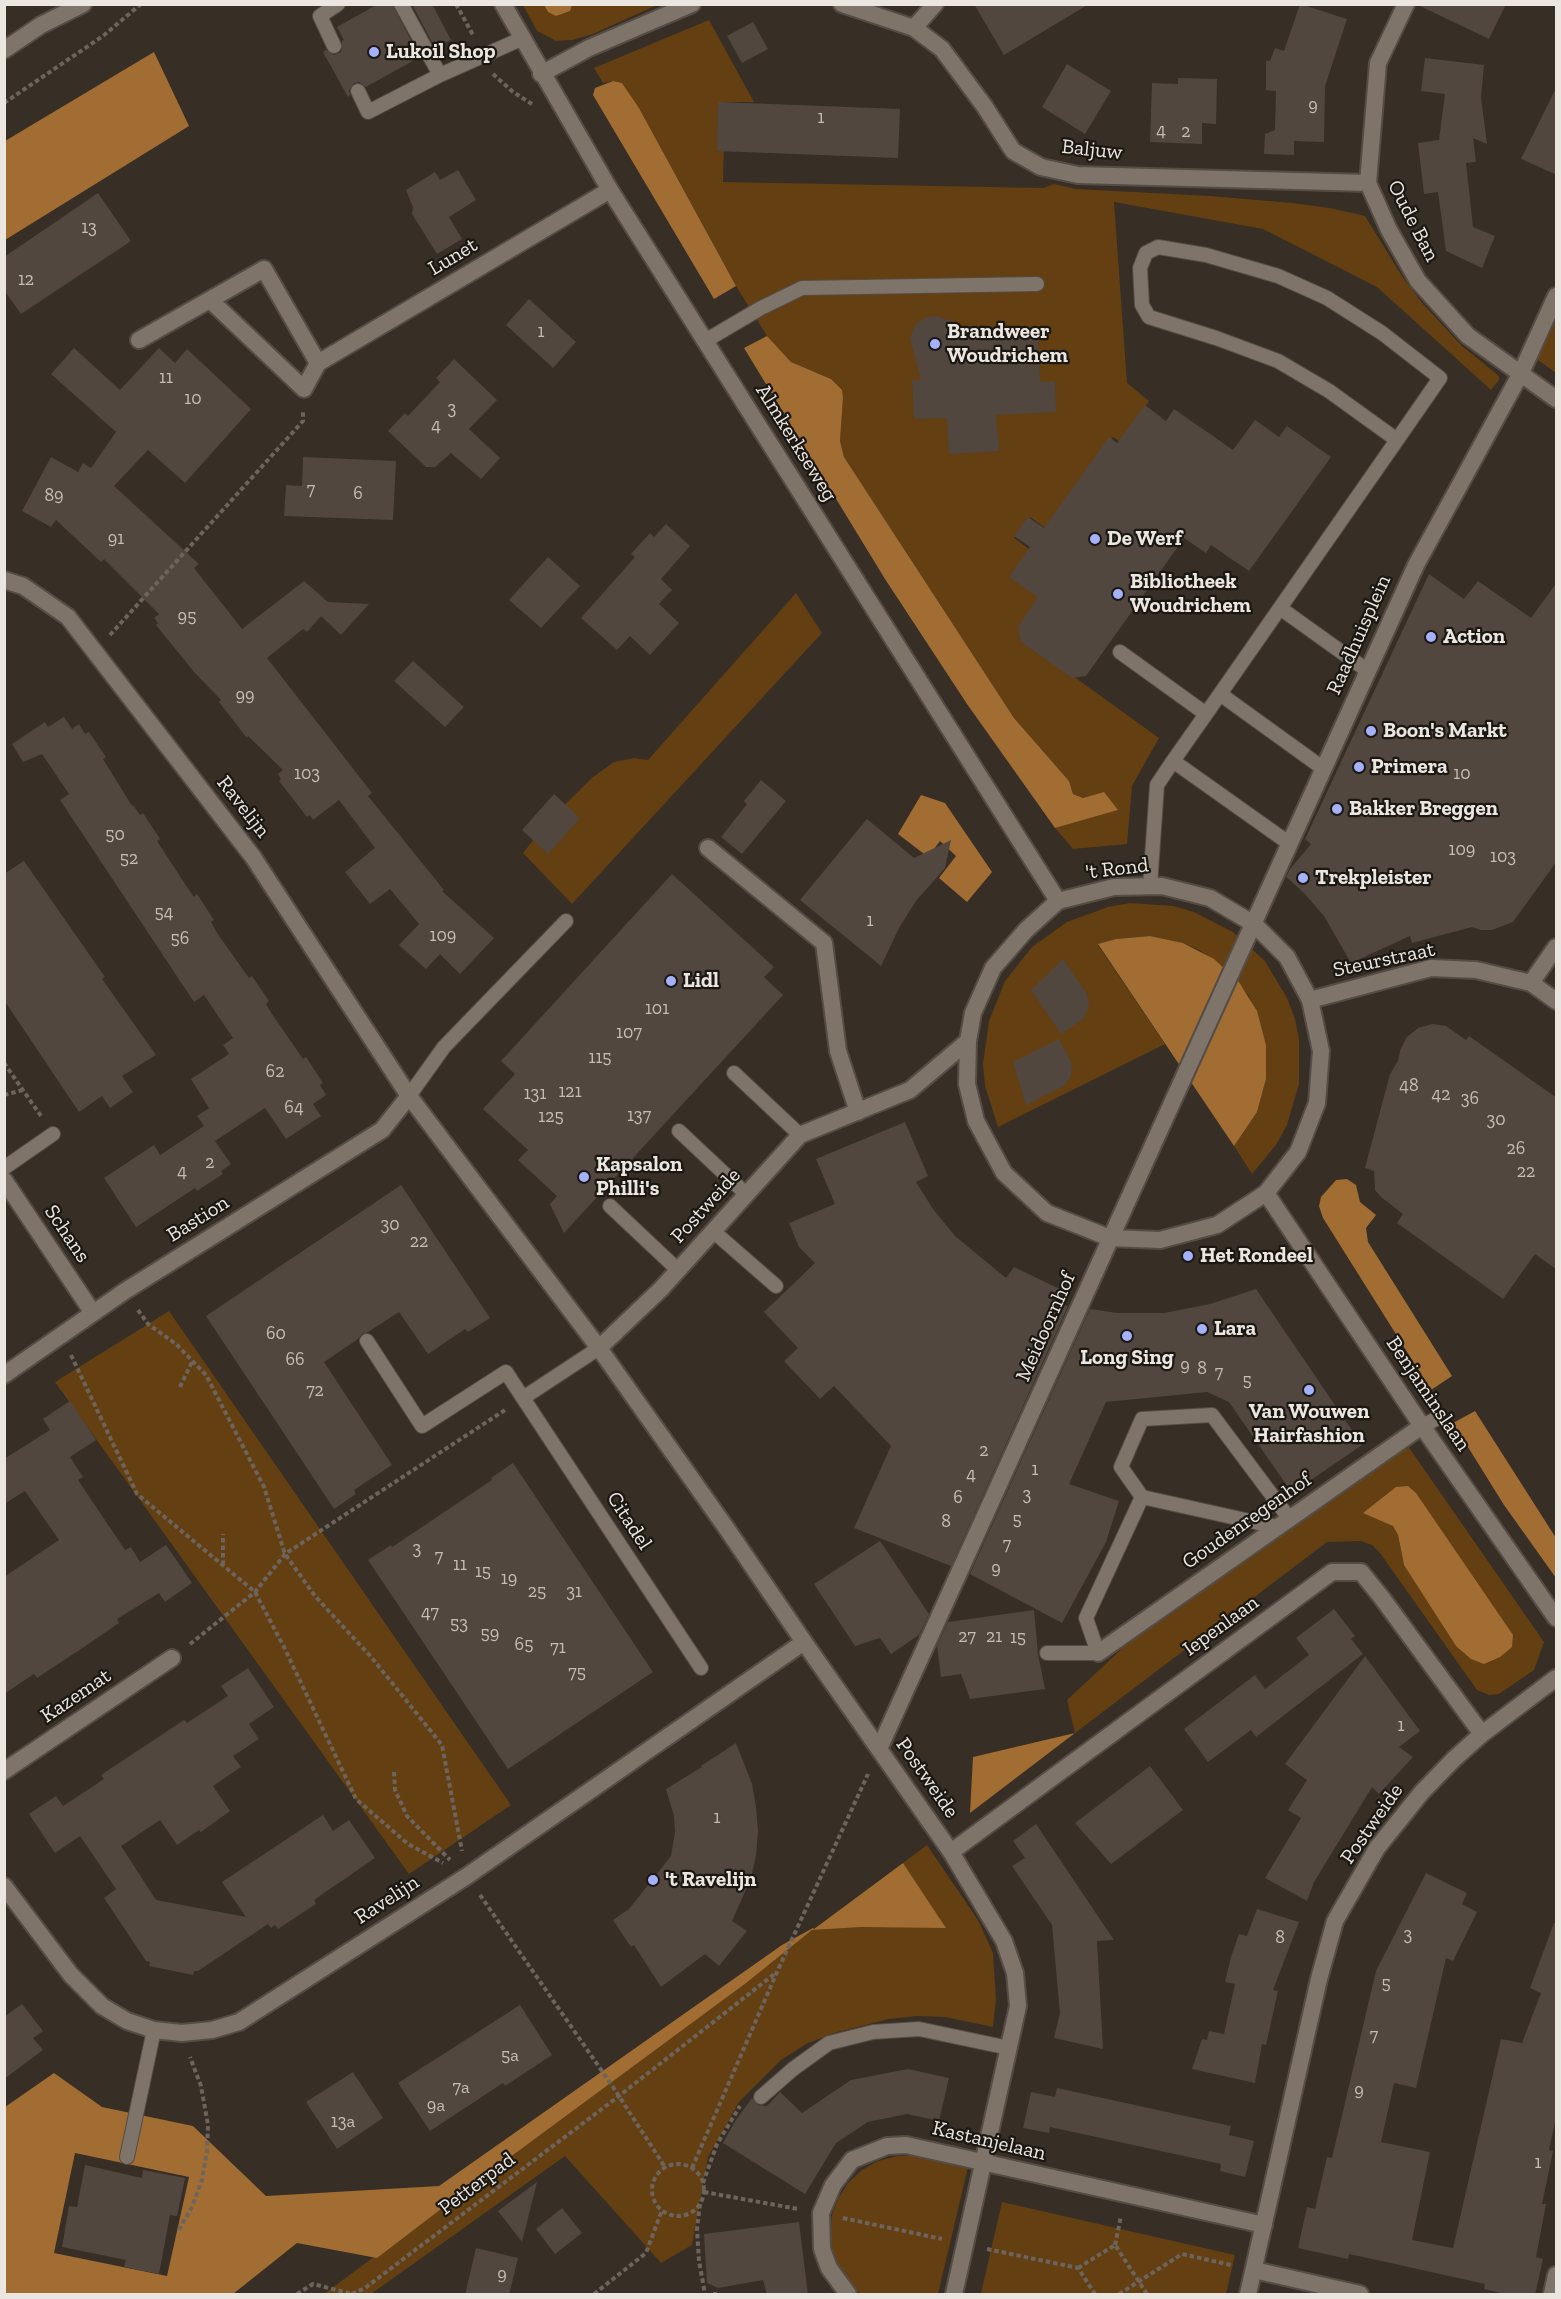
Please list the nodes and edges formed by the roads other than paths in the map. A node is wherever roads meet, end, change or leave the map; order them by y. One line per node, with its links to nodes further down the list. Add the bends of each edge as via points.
1 (59, 4): 10 (street)
2 (83, 4): 10 (street)
3 (338, 4): 13 (lane, via 320,16)
4 (401, 4): 16 (lane)
5 (502, 4): 12 (street, Almkerkseweg)
6 (692, 4): 15 (street)
7 (842, 4): 11 (street, Baljuw)
8 (935, 4): 11 (street)
9 (1406, 4): 18 (street, Oude Ban, via 1378,63)
10 (41, 25): 14 (street)
11 (914, 28): 18 (street, Baljuw, via 942,49 1013,151 1041,166 1078,175)
12 (521, 39): 15 (street, Almkerkseweg); 16 (lane)
13 (334, 46)
14 (4, 50)
15 (541, 74): 19 (street, Almkerkseweg)
16 (440, 75): 17 (lane, via 368,112)
17 (358, 91)
18 (1368, 183): 26 (street, Oude Ban, via 1418,281 1468,336)
19 (610, 190): 24 (street, Almkerkseweg); 25 (street, Lunet)
20 (1037, 284): 24 (lane, via 802,288)
21 (1557, 296): 26 (street, Raadhuisplein)
22 (210, 300): 23 (street); 25 (street, via 304,389); 25 (street, via 264,269)
23 (139, 340)
24 (705, 341): 40 (street, Almkerkseweg)
25 (318, 363)
26 (1521, 373): 27 (street, Oude Ban); 32 (street, Raadhuisplein, via 1416,565)
27 (1557, 399)
28 (1397, 440): 28 (lane, via 1440,378 1382,333 1327,298 1278,276 1206,255 1158,247 1146,253 1140,268 1142,305 1149,317 1278,361 1329,391); 30 (lane)
29 (4, 580): 49 (street, Ravelijn, via 23,586 68,617 253,857)
30 (1280, 608): 32 (lane); 33 (lane)
31 (1120, 651): 34 (lane)
32 (1368, 671): 36 (street, Raadhuisplein)
33 (1220, 693): 34 (lane); 36 (lane)
34 (1206, 714): 35 (lane)
35 (1173, 760): 37 (lane); 39 (lane, via 1157,784)
36 (1324, 769): 37 (street, Raadhuisplein)
37 (1290, 844): 42 (street, Raadhuisplein)
38 (708, 848): 50 (street, via 824,944 838,1051)
39 (1150, 886): 40 (street, 't Rond, via 1114,887); 42 (street, 't Rond, via 1210,898)
40 (1058, 901): 47 (street, 't Rond, via 993,968 973,1014)
41 (566, 921): 49 (lane, via 444,1047)
42 (1254, 924): 45 (street, 't Rond, via 1287,957); 60 (street, Meidoornhof)
43 (1557, 947): 44 (street)
44 (1531, 983): 45 (street, Steurstraat, via 1476,970 1431,968); 46 (street)
45 (1310, 1000): 56 (street, 't Rond, via 1321,1051 1317,1103 1298,1152)
46 (1557, 1001)
47 (968, 1041): 50 (street, Postweide, via 910,1090); 60 (street, 't Rond, via 967,1084 976,1121 1004,1173 1047,1213)
48 (734, 1072): 53 (lane)
49 (409, 1096): 63 (street, Bastion, via 382,1130); 65 (street, Postweide)
50 (858, 1112): 53 (street, Postweide)
51 (680, 1131): 57 (lane)
52 (53, 1134): 54 (lane)
53 (801, 1135): 57 (street, Postweide)
54 (4, 1168)
55 (4, 1180): 63 (street, Schans)
56 (1266, 1193): 60 (street, 't Rond, via 1216,1226 1160,1240); 69 (street, Benjaminslaan)
57 (746, 1194): 59 (street, Postweide)
58 (610, 1206): 61 (lane)
59 (713, 1231): 61 (street, Postweide); 62 (lane)
60 (1110, 1238): 80 (street, Meidoornhof)
61 (678, 1270): 65 (street, Postweide)
62 (776, 1286)
63 (93, 1313): 66 (street, Bastion)
64 (367, 1341): 67 (lane, Citadel, via 422,1426 506,1372)
65 (599, 1348): 67 (lane); 73 (street, Postweide)
66 (4, 1375)
67 (523, 1398): 77 (lane, Citadel)
68 (1438, 1418): 69 (lane)
69 (1422, 1426): 71 (street, Goudenregenhof); 72 (street, Benjaminslaan)
70 (1142, 1497): 71 (lane); 71 (lane, via 1121,1467 1142,1419 1212,1414); 75 (lane, via 1086,1618)
71 (1283, 1523): 75 (street, Goudenregenhof)
72 (1557, 1618)
73 (804, 1642): 80 (street, Postweide); 84 (street, Ravelijn, via 467,1876 239,2022 212,2031)
74 (1047, 1653): 75 (lane)
75 (1098, 1653)
76 (172, 1658): 81 (street, Kazemat)
77 (701, 1668)
78 (1557, 1678): 79 (street, Postweide)
79 (1482, 1734): 82 (street, Iepenlaan, via 1360,1572 1332,1572); 89 (street, Postweide, via 1422,1792 1377,1848 1335,1921)
80 (879, 1749): 82 (street, Postweide)
81 (4, 1771)
82 (951, 1852): 85 (street, Postweide, via 1004,1941 1015,1973 1018,2006)
83 (4, 1886): 84 (street, Ravelijn, via 71,1976 102,2006 128,2022)
84 (154, 2030): 87 (lane)
85 (1009, 2048): 86 (lane, via 919,2029 873,2032 829,2043); 88 (street, Postweide)
86 (761, 2097)
87 (127, 2157)
88 (983, 2163): 89 (street, Kastanjelaan); 92 (street, Kastanjelaan, via 906,2145 887,2146 852,2160 833,2185 821,2213 822,2249); 93 (street, Postweide)
89 (1264, 2225): 90 (street, Postweide)
90 (1254, 2270): 94 (street, Postweide); 95 (street)
91 (1557, 2275): 96 (street)
92 (848, 2295)
93 (954, 2295)
94 (1248, 2295)
95 (1360, 2295)
96 (1552, 2295)

